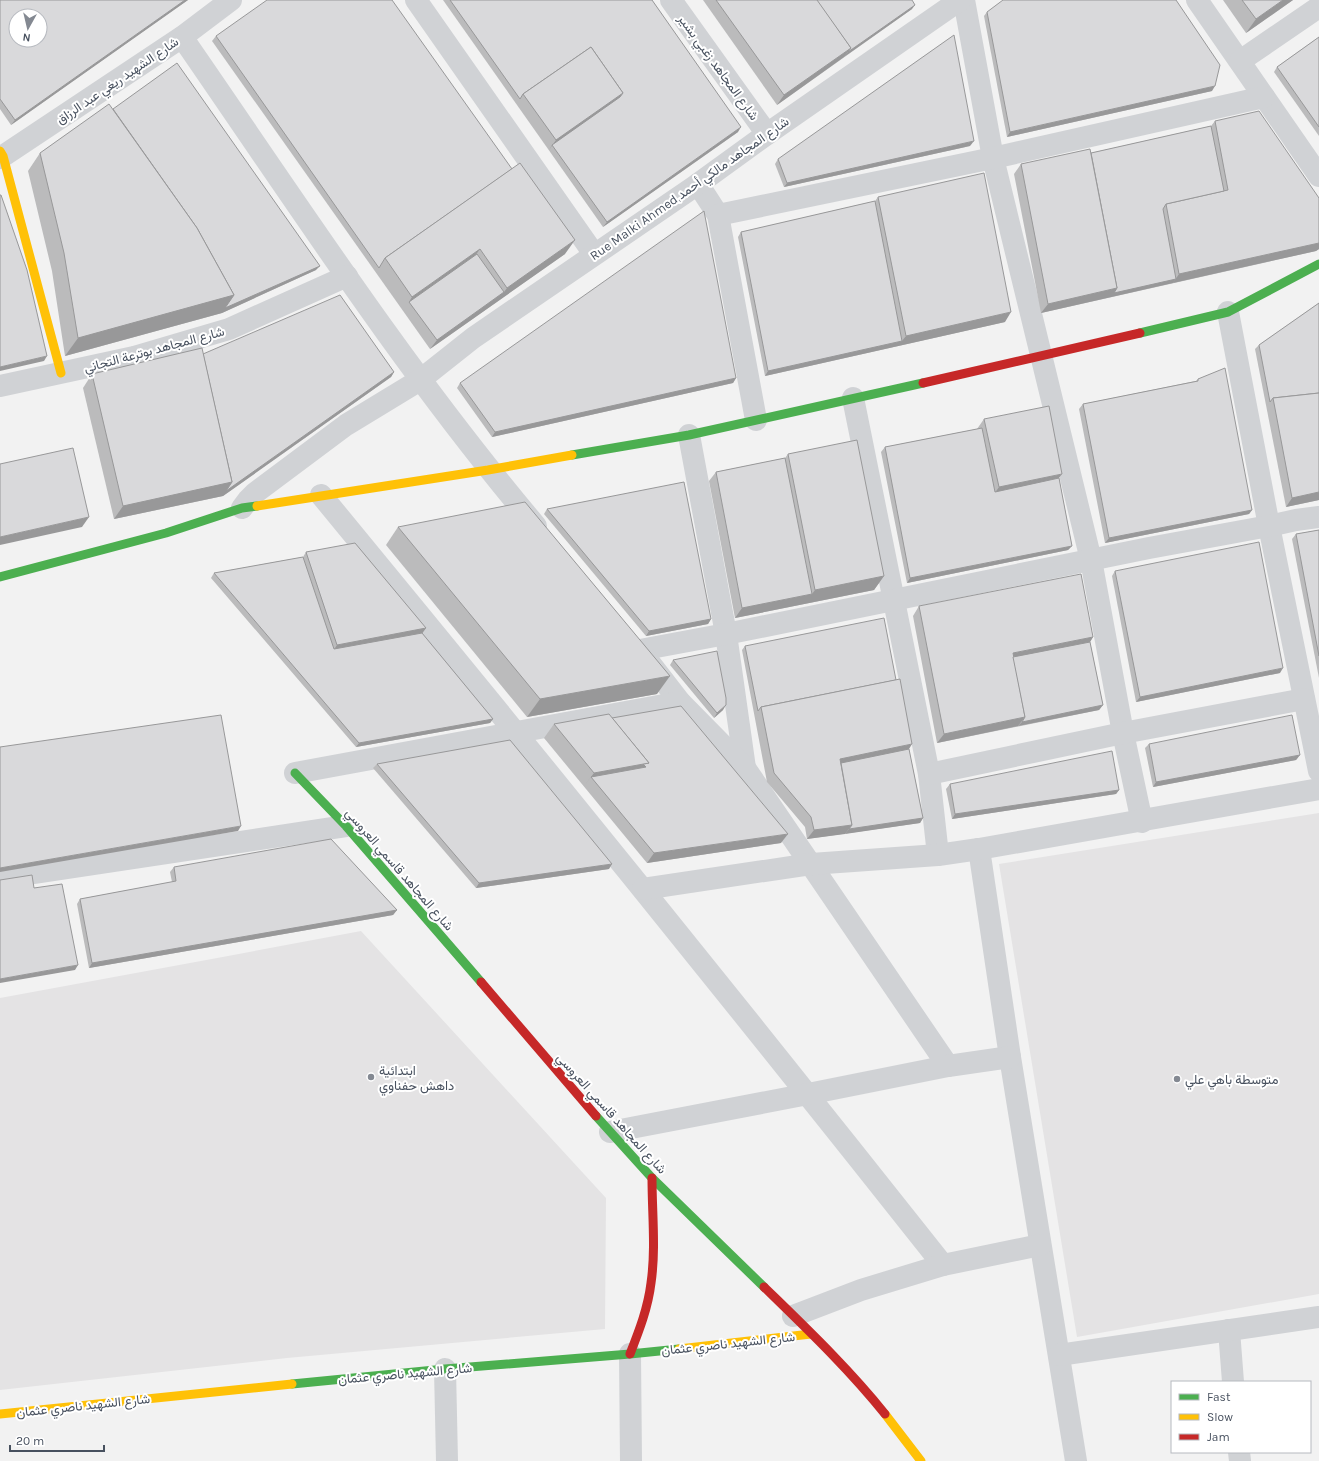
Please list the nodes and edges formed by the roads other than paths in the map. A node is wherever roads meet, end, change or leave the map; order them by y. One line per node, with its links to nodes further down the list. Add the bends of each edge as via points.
1 (231, 0): 9 (street, شارع الشهيد ريغي عبد الرزاق)
2 (416, 0): 18 (street)
3 (671, 0): 12 (street, شارع المجاهد زغبي بشير)
4 (960, 0): 7 (street, Rue Malki Ahmed,شارع المجاهد مالكي أحمد)
5 (964, 0): 14 (street)
6 (1197, 0): 10 (street)
7 (937, 7): 12 (street, Rue Malki Ahmed,شارع المجاهد مالكي أحمد)
8 (1319, 7): 10 (street)
9 (182, 37): 13 (street, شارع الشهيد ريغي عبد الرزاق); 20 (street)
10 (1240, 61): 11 (street)
11 (1264, 97): 14 (street); 15 (street)
12 (767, 134): 16 (street, Rue Malki Ahmed,شارع المجاهد مالكي أحمد)
13 (1, 155): 23 (street)
14 (993, 158): 17 (street); 22 (street)
15 (1319, 176)
16 (698, 184): 17 (street); 18 (street, Rue Malki Ahmed,شارع المجاهد مالكي أحمد)
17 (718, 215): 27 (street)
18 (594, 254): 24 (street, Rue Malki Ahmed,شارع المجاهد مالكي أحمد, via 473,338)
19 (1319, 264): 21 (street)
20 (348, 276): 23 (street, شارع المجاهد بوترعة التجاني, via 229,329 134,357); 24 (street)
21 (1228, 312): 22 (street); 33 (street)
22 (1041, 356): 26 (street); 35 (street)
23 (61, 373): 25 (street, شارع المجاهد بوترعة التجاني)
24 (420, 380): 29 (street); 31 (street, Rue Malki Ahmed,شارع المجاهد مالكي أحمد, via 346,425 255,493)
25 (0, 386)
26 (853, 398): 27 (street); 37 (street)
27 (756, 420): 28 (street)
28 (689, 435): 29 (street); 39 (street)
29 (488, 470): 30 (street); 34 (street)
30 (321, 495): 31 (street); 43 (street)
31 (242, 508): 36 (street, via 166,533)
32 (1319, 517): 33 (street)
33 (1269, 526): 35 (street); 41 (street)
34 (549, 542)
35 (1091, 560): 37 (street); 44 (street)
36 (0, 577)
37 (893, 599): 39 (street); 48 (street)
38 (625, 632): 40 (street)
39 (726, 634): 40 (street); 45 (street)
40 (640, 650): 42 (street)
41 (1304, 699): 44 (street); 46 (street)
42 (680, 702): 43 (street); 45 (street)
43 (517, 732): 47 (street); 56 (street)
44 (1123, 733): 48 (street); 50 (street)
45 (746, 768): 54 (street)
46 (1319, 771)
47 (295, 773): 51 (street, شارع المجاهد قاسمي العروسي)
48 (929, 774): 53 (street)
49 (1319, 789): 50 (street)
50 (1142, 822): 52 (street)
51 (346, 826): 55 (street); 60 (street, شارع المجاهد قاسمي العروسي)
52 (979, 849): 53 (street); 57 (street)
53 (938, 855): 54 (street)
54 (810, 864): 56 (street); 58 (street)
55 (0, 878)
56 (643, 889): 59 (street)
57 (1010, 1057): 58 (street); 62 (street)
58 (948, 1066): 59 (street)
59 (808, 1094): 60 (street); 63 (street)
60 (610, 1132): 61 (street, شارع المجاهد قاسمي العروسي)
61 (652, 1178): 64 (street, شارع المجاهد قاسمي العروسي); 68 (street, via 651,1284 642,1323)
62 (1040, 1245): 63 (street, شارع الشهيد ناصري عثمان); 69 (street)
63 (944, 1265): 64 (street, شارع الشهيد ناصري عثمان, via 861,1290)
64 (793, 1316): 67 (street, شارع المجاهد قاسمي العروسي)
65 (1319, 1317): 66 (street)
66 (1229, 1330): 69 (street); 71 (street)
67 (810, 1334): 68 (street, شارع الشهيد ناصري عثمان); 75 (street, شارع المجاهد قاسمي العروسي, via 863,1387)
68 (630, 1354): 70 (street, شارع الشهيد ناصري عثمان); 74 (street)
69 (1059, 1355): 76 (street)
70 (445, 1369): 72 (street, شارع الشهيد ناصري عثمان); 73 (street)
71 (1234, 1381)
72 (0, 1414)
73 (447, 1461)
74 (631, 1461)
75 (920, 1461)
76 (1076, 1461)

